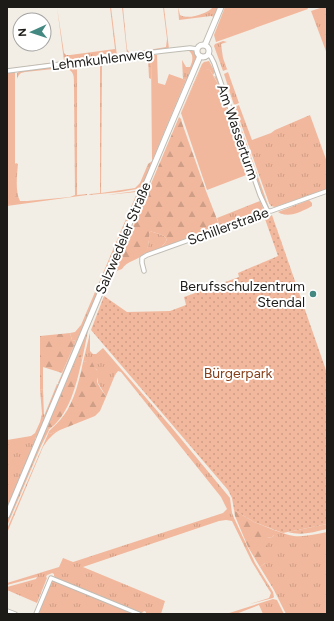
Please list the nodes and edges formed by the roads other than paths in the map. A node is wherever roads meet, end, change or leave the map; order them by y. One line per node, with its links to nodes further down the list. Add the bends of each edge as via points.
1 (221, 7): 2 (main road)
2 (205, 45): 3 (main road); 4 (main road, via 209,50)
3 (197, 48): 5 (main road); 6 (street, Lehmkuhlenweg)
4 (208, 54): 5 (main road, via 205,57); 8 (street, Am Wasserturm, via 214,63)
5 (200, 56): 10 (main road, Salzwedeler Straße)
6 (7, 71)
7 (327, 191): 8 (street, Schillerstraße, via 271,211)
8 (267, 210): 9 (street, Schillerstraße, via 147,255 142,258)
9 (144, 271)
10 (7, 515)
11 (7, 611): 12 (street)
12 (15, 614)
13 (36, 614): 14 (street, via 51,578)
14 (139, 614)

